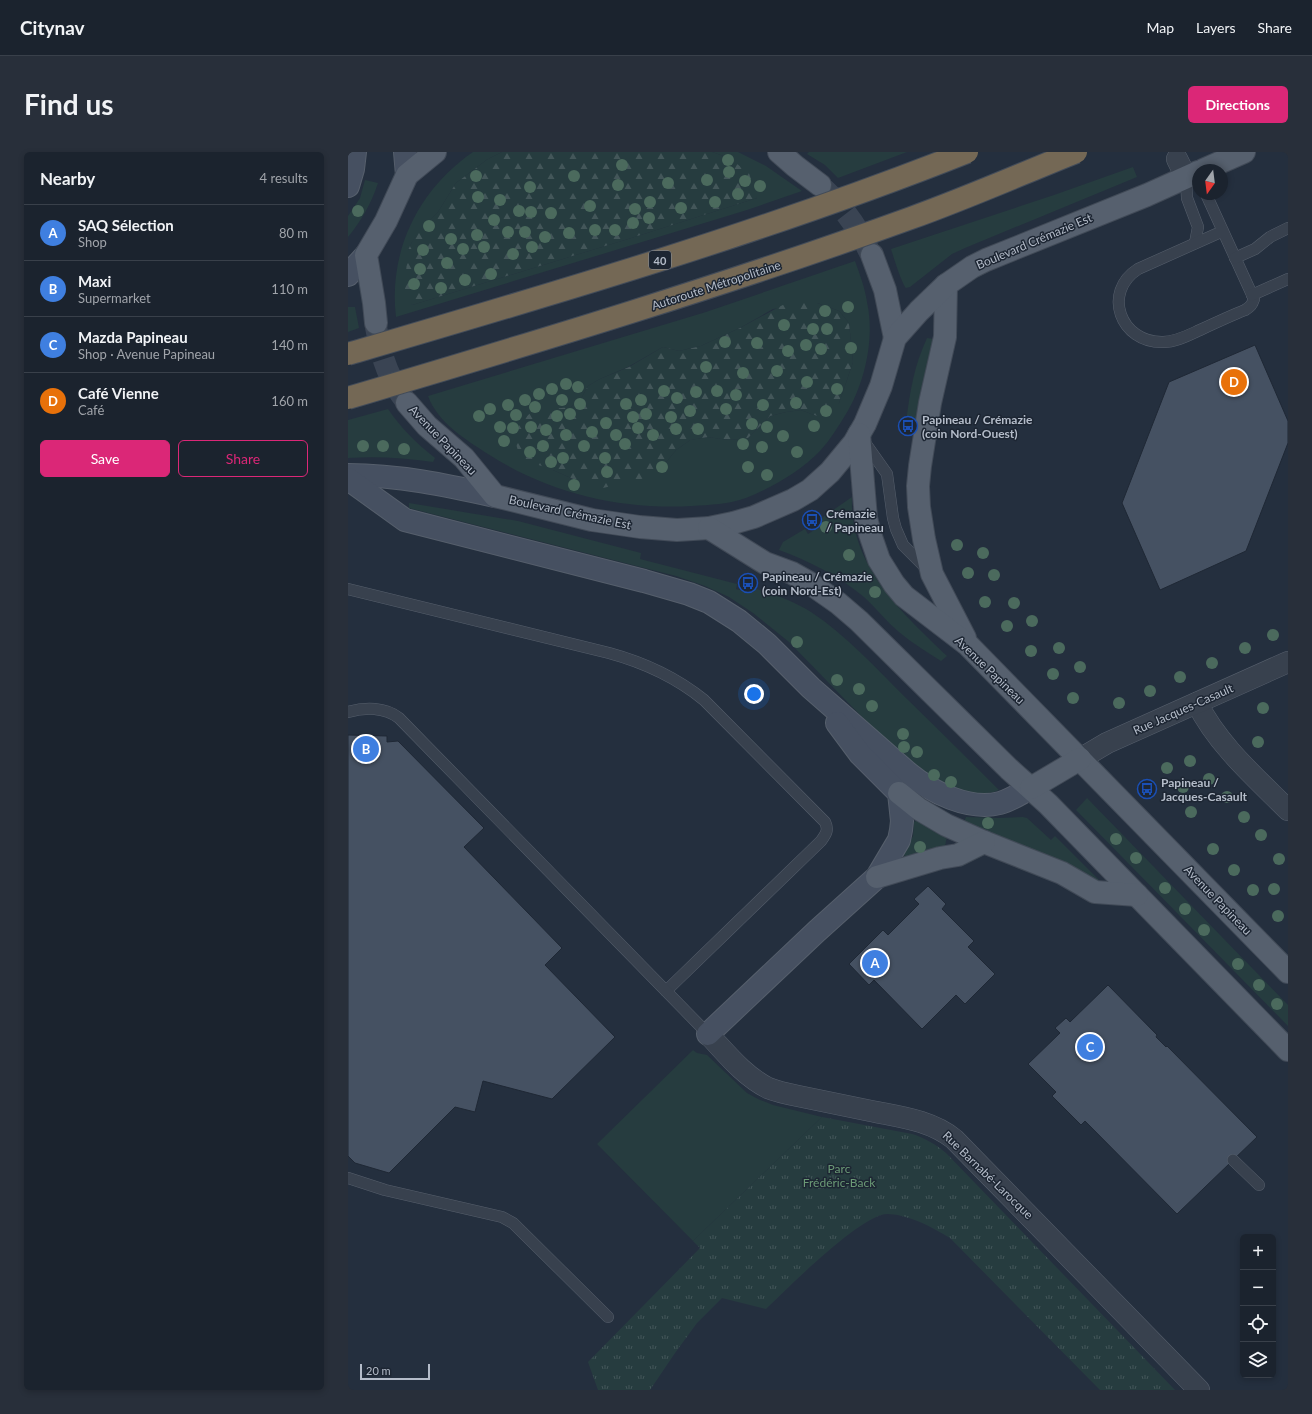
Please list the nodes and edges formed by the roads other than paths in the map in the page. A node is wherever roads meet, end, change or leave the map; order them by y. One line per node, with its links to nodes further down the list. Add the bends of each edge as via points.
1 (355, 152): 12 (main road)
2 (406, 152): 10 (main road)
3 (435, 152): 10 (main road)
4 (779, 152): 11 (main road)
5 (967, 152): 26 (highway, 40, bridge, via 848,197 656,261)
6 (1076, 152): 27 (highway, Autoroute Métropolitaine, bridge, via 913,218 769,268)
7 (1244, 152): 8 (main road, Boulevard Crémazie Est)
8 (1214, 164)
9 (1192, 173): 16 (lane, via 1187,198 1198,227); 22 (main road, Boulevard Crémazie Est, via 1147,195 986,260)
10 (407, 174): 17 (main road, via 386,221)
11 (820, 184)
12 (348, 186)
13 (1209, 200): 15 (lane)
14 (1288, 228): 19 (lane, via 1270,237 1255,249)
15 (1223, 231): 16 (lane); 19 (lane)
16 (1195, 243): 23 (lane, via 1138,269 1126,280 1119,301 1120,310 1123,320 1135,335 1154,342 1173,341 1251,307 1254,299)
17 (366, 255): 20 (main road); 24 (main road)
18 (872, 255): 25 (main road, via 885,290)
19 (1235, 258): 23 (lane)
20 (348, 275)
21 (1288, 279): 23 (lane)
22 (946, 285): 25 (main road, Boulevard Crémazie Est); 34 (main road, via 945,337 930,403 918,486 921,524)
23 (1252, 295)
24 (376, 324)
25 (896, 338): 29 (main road, Boulevard Crémazie Est, via 876,401)
26 (348, 354)
27 (348, 398)
28 (407, 403): 32 (main road, Avenue Papineau, via 427,426 464,458)
29 (859, 434): 33 (main road, Boulevard Crémazie Est, via 841,461 810,490 754,517); 34 (lane, via 887,474 893,518 903,545); 36 (main road, Avenue Papineau, via 866,518 879,560 904,596)
30 (348, 475): 32 (main road, Boulevard Crémazie Est, via 415,479)
31 (348, 479): 38 (main road, via 405,520 644,581 709,602 739,620 784,659)
32 (495, 496): 33 (main road, Boulevard Crémazie Est, via 613,524 661,530)
33 (709, 528): 42 (main road, via 765,563 808,582 838,603)
34 (932, 574): 36 (main road)
35 (348, 589): 49 (lane, via 616,655 670,677 704,700 825,822 827,831 821,841)
36 (968, 645): 41 (main road, Avenue Papineau)
37 (1288, 662): 39 (street, Rue Jacques-Casault)
38 (811, 688): 42 (main road, via 924,786 940,794 956,800 990,804 1005,801); 43 (main road, via 860,754)
39 (1196, 703): 41 (street, Rue Jacques-Casault, via 1107,743); 44 (street, via 1222,743)
40 (348, 712): 49 (lane, via 361,709 380,710 399,718)
41 (1080, 759): 42 (main road); 48 (main road, Avenue Papineau)
42 (1031, 788): 47 (main road)
43 (899, 793): 45 (main road, via 941,822); 46 (main road, via 901,830)
44 (1288, 810)
45 (984, 842): 46 (main road, via 958,855 940,858); 47 (main road, via 1062,873 1095,892)
46 (877, 878): 50 (main road)
47 (1137, 895): 51 (main road)
48 (1288, 972)
49 (666, 991): 50 (lane)
50 (708, 1034): 56 (street, Rue Barnabé-Larocque, via 746,1073 768,1088 907,1118 937,1127 946,1133 1001,1186)
51 (1288, 1050)
52 (1233, 1160): 54 (lane)
53 (348, 1178): 55 (lane, via 385,1190 502,1217 513,1223)
54 (1259, 1185)
55 (608, 1318)
56 (1199, 1390)

